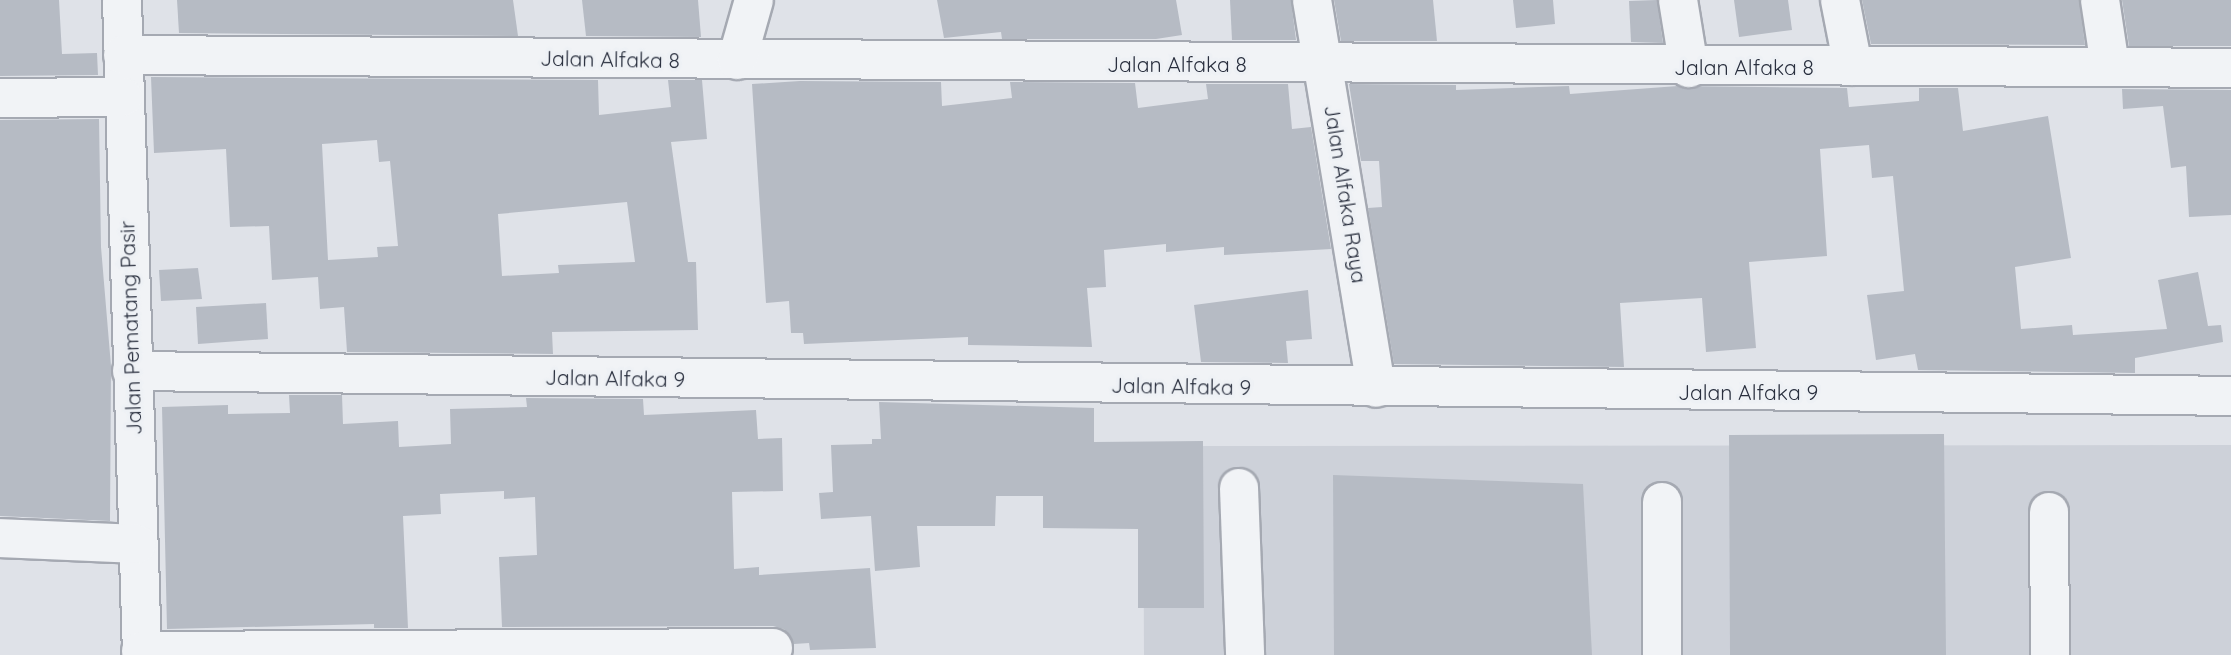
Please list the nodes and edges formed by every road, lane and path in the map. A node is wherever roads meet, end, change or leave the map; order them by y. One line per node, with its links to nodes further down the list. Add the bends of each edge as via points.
1 (122, 0): 7 (street, Jalan Pematang Pasir)
2 (754, 0): 8 (street)
3 (1312, 0): 9 (street, Jalan Alfaka Raya)
4 (1678, 0): 12 (street)
5 (1840, 0): 10 (street)
6 (2100, 0): 11 (street)
7 (123, 55): 8 (street, Jalan Alfaka 8); 15 (street, Jalan Pematang Pasir)
8 (737, 60): 9 (street, Jalan Alfaka 8)
9 (1325, 65): 12 (street, Jalan Alfaka 8); 17 (street, Jalan Alfaka Raya)
10 (1853, 66): 11 (street, Jalan Alfaka 8); 12 (street, Jalan Alfaka 8)
11 (2110, 66): 13 (street, Jalan Alfaka 8)
12 (1689, 68)
13 (2231, 68)
14 (0, 97): 15 (street)
15 (123, 97): 16 (street, Jalan Pematang Pasir)
16 (132, 371): 17 (street, Jalan Alfaka 9); 23 (street, Jalan Pematang Pasir)
17 (1376, 388): 18 (street, Jalan Alfaka 9)
18 (2231, 396)
19 (1239, 488): 26 (street)
20 (1662, 502): 27 (street)
21 (2049, 512): 28 (street)
22 (0, 538): 23 (street)
23 (137, 544): 25 (street, Jalan Pematang Pasir)
24 (773, 648): 25 (street)
25 (141, 653)
26 (1245, 655)
27 (1662, 655)
28 (2050, 655)

